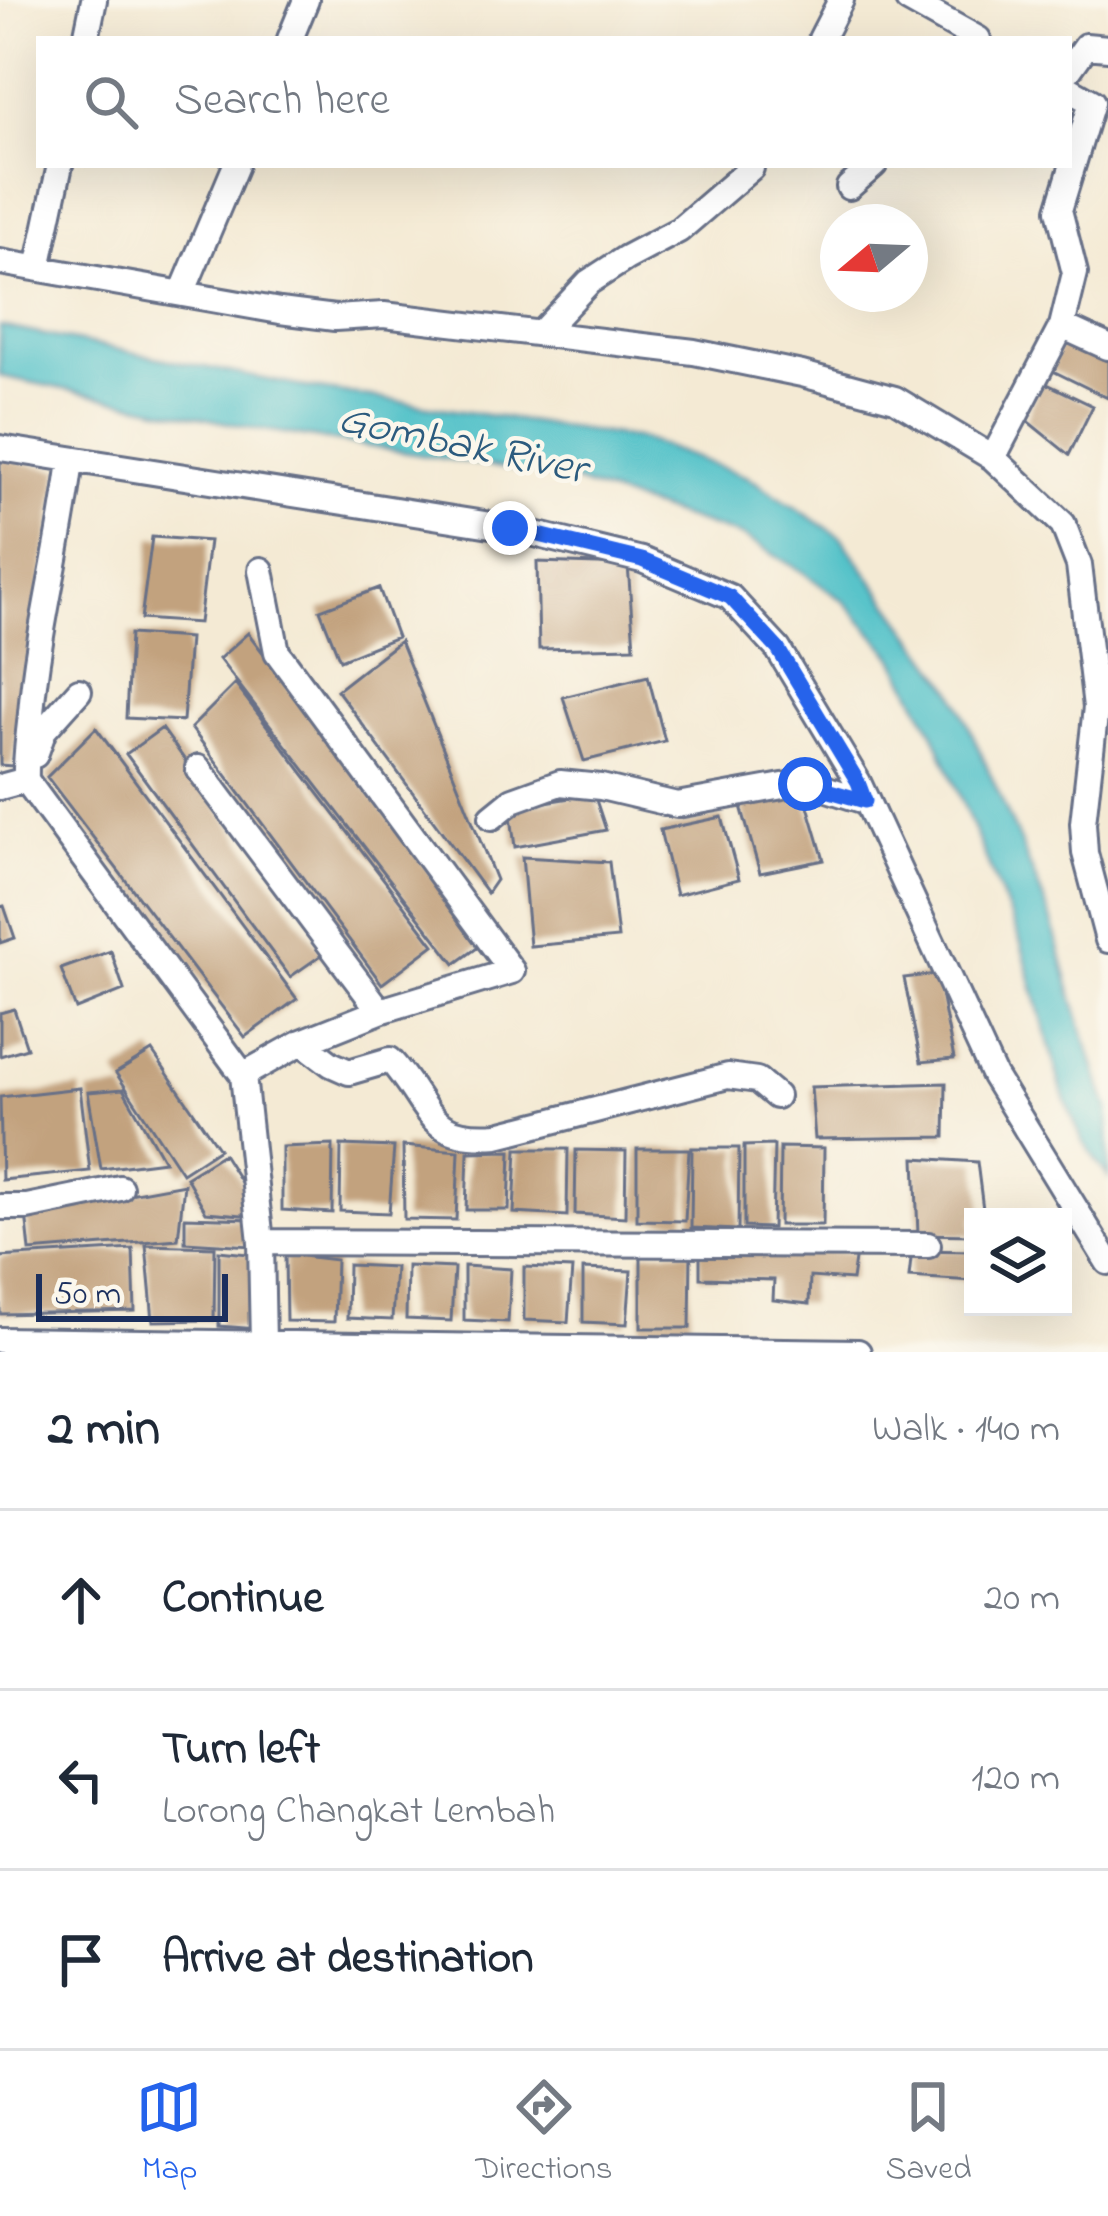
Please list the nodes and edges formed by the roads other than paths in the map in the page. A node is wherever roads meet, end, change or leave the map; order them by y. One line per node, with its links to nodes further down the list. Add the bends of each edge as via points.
1 (94, 0): 5 (street)
2 (306, 0): 6 (street)
3 (841, 0): 7 (street)
4 (908, 0): 8 (street)
5 (87, 36)
6 (291, 36)
7 (823, 36)
8 (972, 36)
9 (1108, 48): 10 (street, via 1086,46)
10 (1072, 66)
11 (1072, 91): 12 (street, via 1092,102)
12 (1072, 167)
13 (59, 168): 20 (street)
14 (235, 168): 21 (street)
15 (751, 168): 23 (street, via 679,230 589,282)
16 (871, 168): 18 (street)
17 (1072, 168): 22 (street, via 1059,210 1075,273)
18 (849, 187)
19 (0, 262): 20 (street)
20 (38, 268): 21 (street)
21 (182, 293): 23 (street, via 334,318 384,315)
22 (1062, 326): 24 (street); 26 (street)
23 (541, 333): 26 (street, via 694,352 896,399)
24 (1108, 347)
25 (0, 448): 27 (street)
26 (994, 458): 36 (street, via 1063,524 1079,565 1096,707 1082,823)
27 (71, 460): 31 (street, via 35,669); 33 (street, via 510,528 642,560 730,597 778,649)
28 (260, 570): 38 (street, via 277,652 512,971)
29 (79, 692): 31 (street, via 44,730)
30 (198, 768): 38 (street)
31 (26, 780): 32 (street); 40 (street)
32 (0, 787)
33 (865, 801): 34 (street, via 805,784 677,805 560,783); 46 (street, via 994,1076)
34 (492, 817)
35 (1108, 881): 36 (street)
36 (1101, 909): 37 (street)
37 (1108, 940)
38 (380, 1011): 39 (street)
39 (302, 1042): 40 (street); 41 (street, via 350,1072 390,1060 444,1130 472,1137 728,1076 757,1080)
40 (243, 1075): 44 (street)
41 (776, 1096)
42 (120, 1188): 43 (street)
43 (0, 1207)
44 (261, 1242): 45 (street); 48 (street)
45 (928, 1245)
46 (1108, 1262)
47 (0, 1340): 49 (street)
48 (263, 1344): 50 (street); 51 (street)
49 (31, 1347): 50 (street)
50 (192, 1347)
51 (365, 1349): 52 (street)
52 (443, 1349): 53 (street)
53 (662, 1351): 54 (street)
54 (858, 1352)

